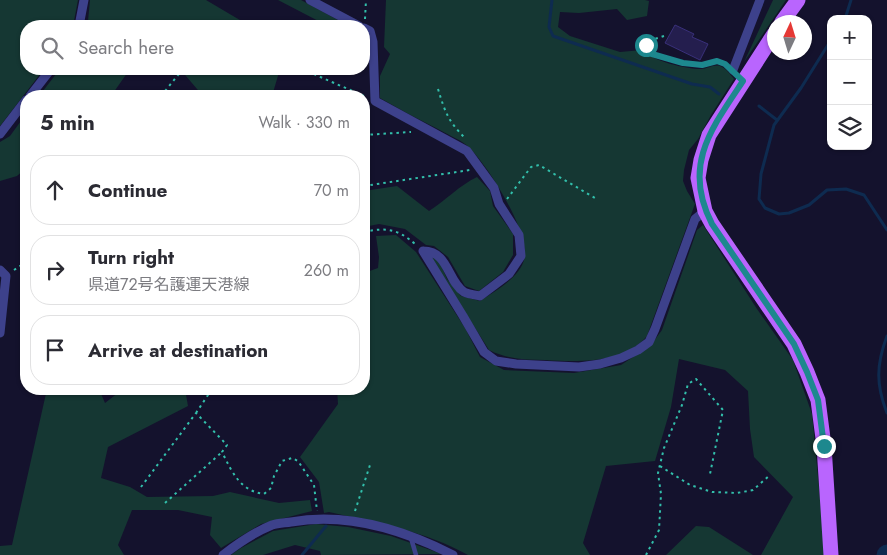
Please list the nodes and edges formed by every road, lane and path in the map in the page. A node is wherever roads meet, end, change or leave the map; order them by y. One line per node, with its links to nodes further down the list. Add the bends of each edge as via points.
1 (84, 0): 7 (street)
2 (310, 0): 8 (street)
3 (366, 0): 9 (path)
4 (760, 0): 13 (street)
5 (798, 0): 6 (main road)
6 (787, 15)
7 (80, 20)
8 (348, 20)
9 (364, 20)
10 (370, 31): 21 (street, via 375,101)
11 (664, 36): 13 (path, via 648,41 646,45 652,54 683,63 702,65 717,61)
12 (767, 45): 28 (main road, via 709,135 698,178)
13 (733, 70)
14 (46, 75): 17 (street)
15 (178, 75): 18 (path)
16 (316, 75): 19 (path)
17 (35, 90)
18 (166, 90)
19 (350, 90)
20 (20, 108): 22 (street)
21 (431, 130): 23 (path); 24 (street, via 467,150)
22 (0, 134)
23 (370, 135)
24 (480, 168): 25 (path); 27 (street, via 494,188)
25 (370, 185)
26 (594, 198): 27 (path, via 539,165 531,166 524,174)
27 (502, 208): 30 (street, via 519,235 521,256 509,274 480,296 463,292 442,259 430,251)
28 (705, 211): 30 (street, via 694,219 649,342 621,358 579,367 496,361 484,352); 50 (main road, via 732,256 794,344 818,400)
29 (370, 230): 30 (path, via 401,232)
30 (423, 251)
31 (20, 265): 32 (path)
32 (3, 273): 33 (street)
33 (0, 333)
34 (208, 395): 35 (path)
35 (196, 412): 36 (path, via 227,445); 41 (path)
36 (222, 452): 42 (path); 43 (path, via 234,478 256,493 264,494 271,488 282,461 292,458 298,461 314,485)
37 (370, 465): 44 (path)
38 (660, 466): 39 (path, via 688,384 696,379 723,410); 40 (path, via 690,485 712,492 753,490); 49 (path, via 659,530)
39 (710, 474)
40 (770, 475)
41 (141, 487)
42 (165, 503)
43 (318, 518): 44 (street); 46 (street, via 272,525)
44 (352, 521): 45 (street)
45 (410, 537): 47 (lane); 48 (street)
46 (224, 555)
47 (416, 555)
48 (454, 555)
49 (646, 555)
50 (831, 555)

